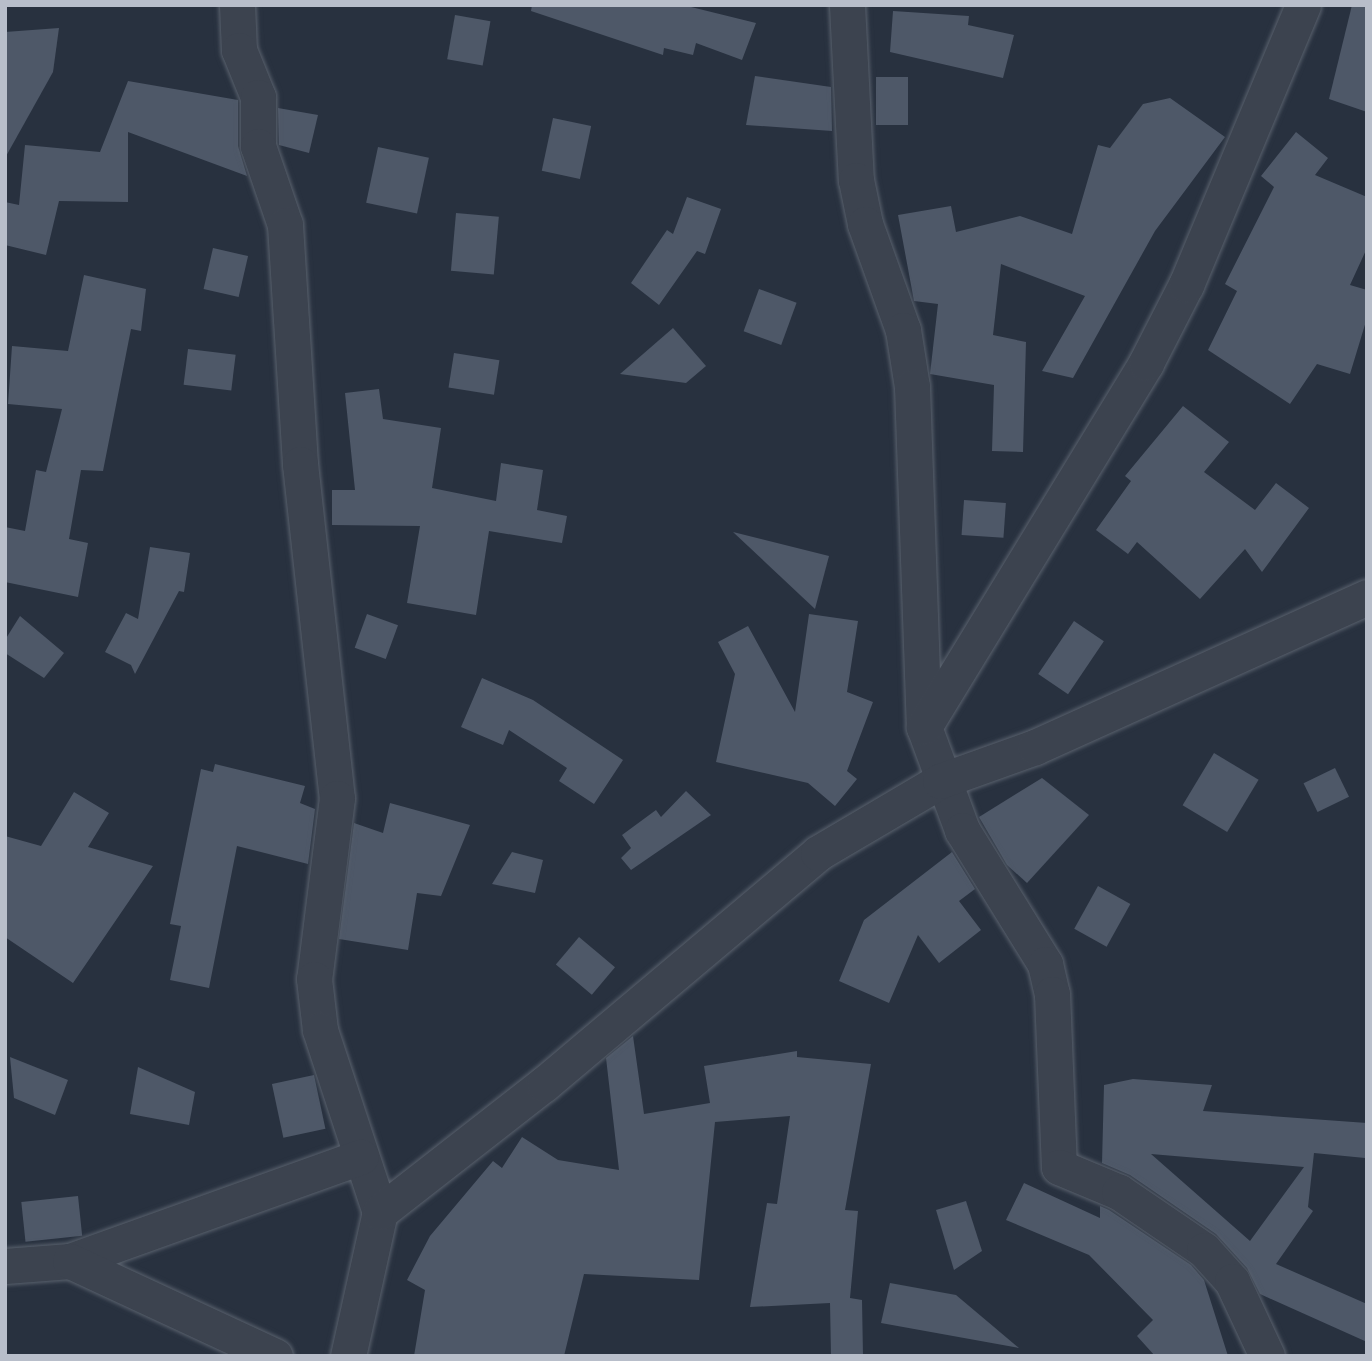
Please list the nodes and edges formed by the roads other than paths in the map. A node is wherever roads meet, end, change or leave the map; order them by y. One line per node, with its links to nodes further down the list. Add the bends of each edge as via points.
1 (237, 5): 7 (street, via 239,50 258,97 258,146 285,225 300,464 337,798 314,979 320,1030)
2 (847, 5): 5 (street, via 856,180 865,224 903,330 912,387)
3 (1303, 5): 5 (street, via 1186,285 1146,363)
4 (1367, 597): 6 (street, via 1035,747)
5 (924, 727): 6 (street)
6 (940, 781): 8 (street, via 875,816 789,875 544,1084); 13 (street, via 962,830 1045,964 1052,994 1059,1167 1119,1192 1204,1250 1232,1281)
7 (361, 1157): 8 (street); 9 (street)
8 (380, 1212): 12 (street)
9 (70, 1261): 10 (street); 11 (street)
10 (5, 1266)
11 (275, 1356)
12 (348, 1356)
13 (1266, 1356)

